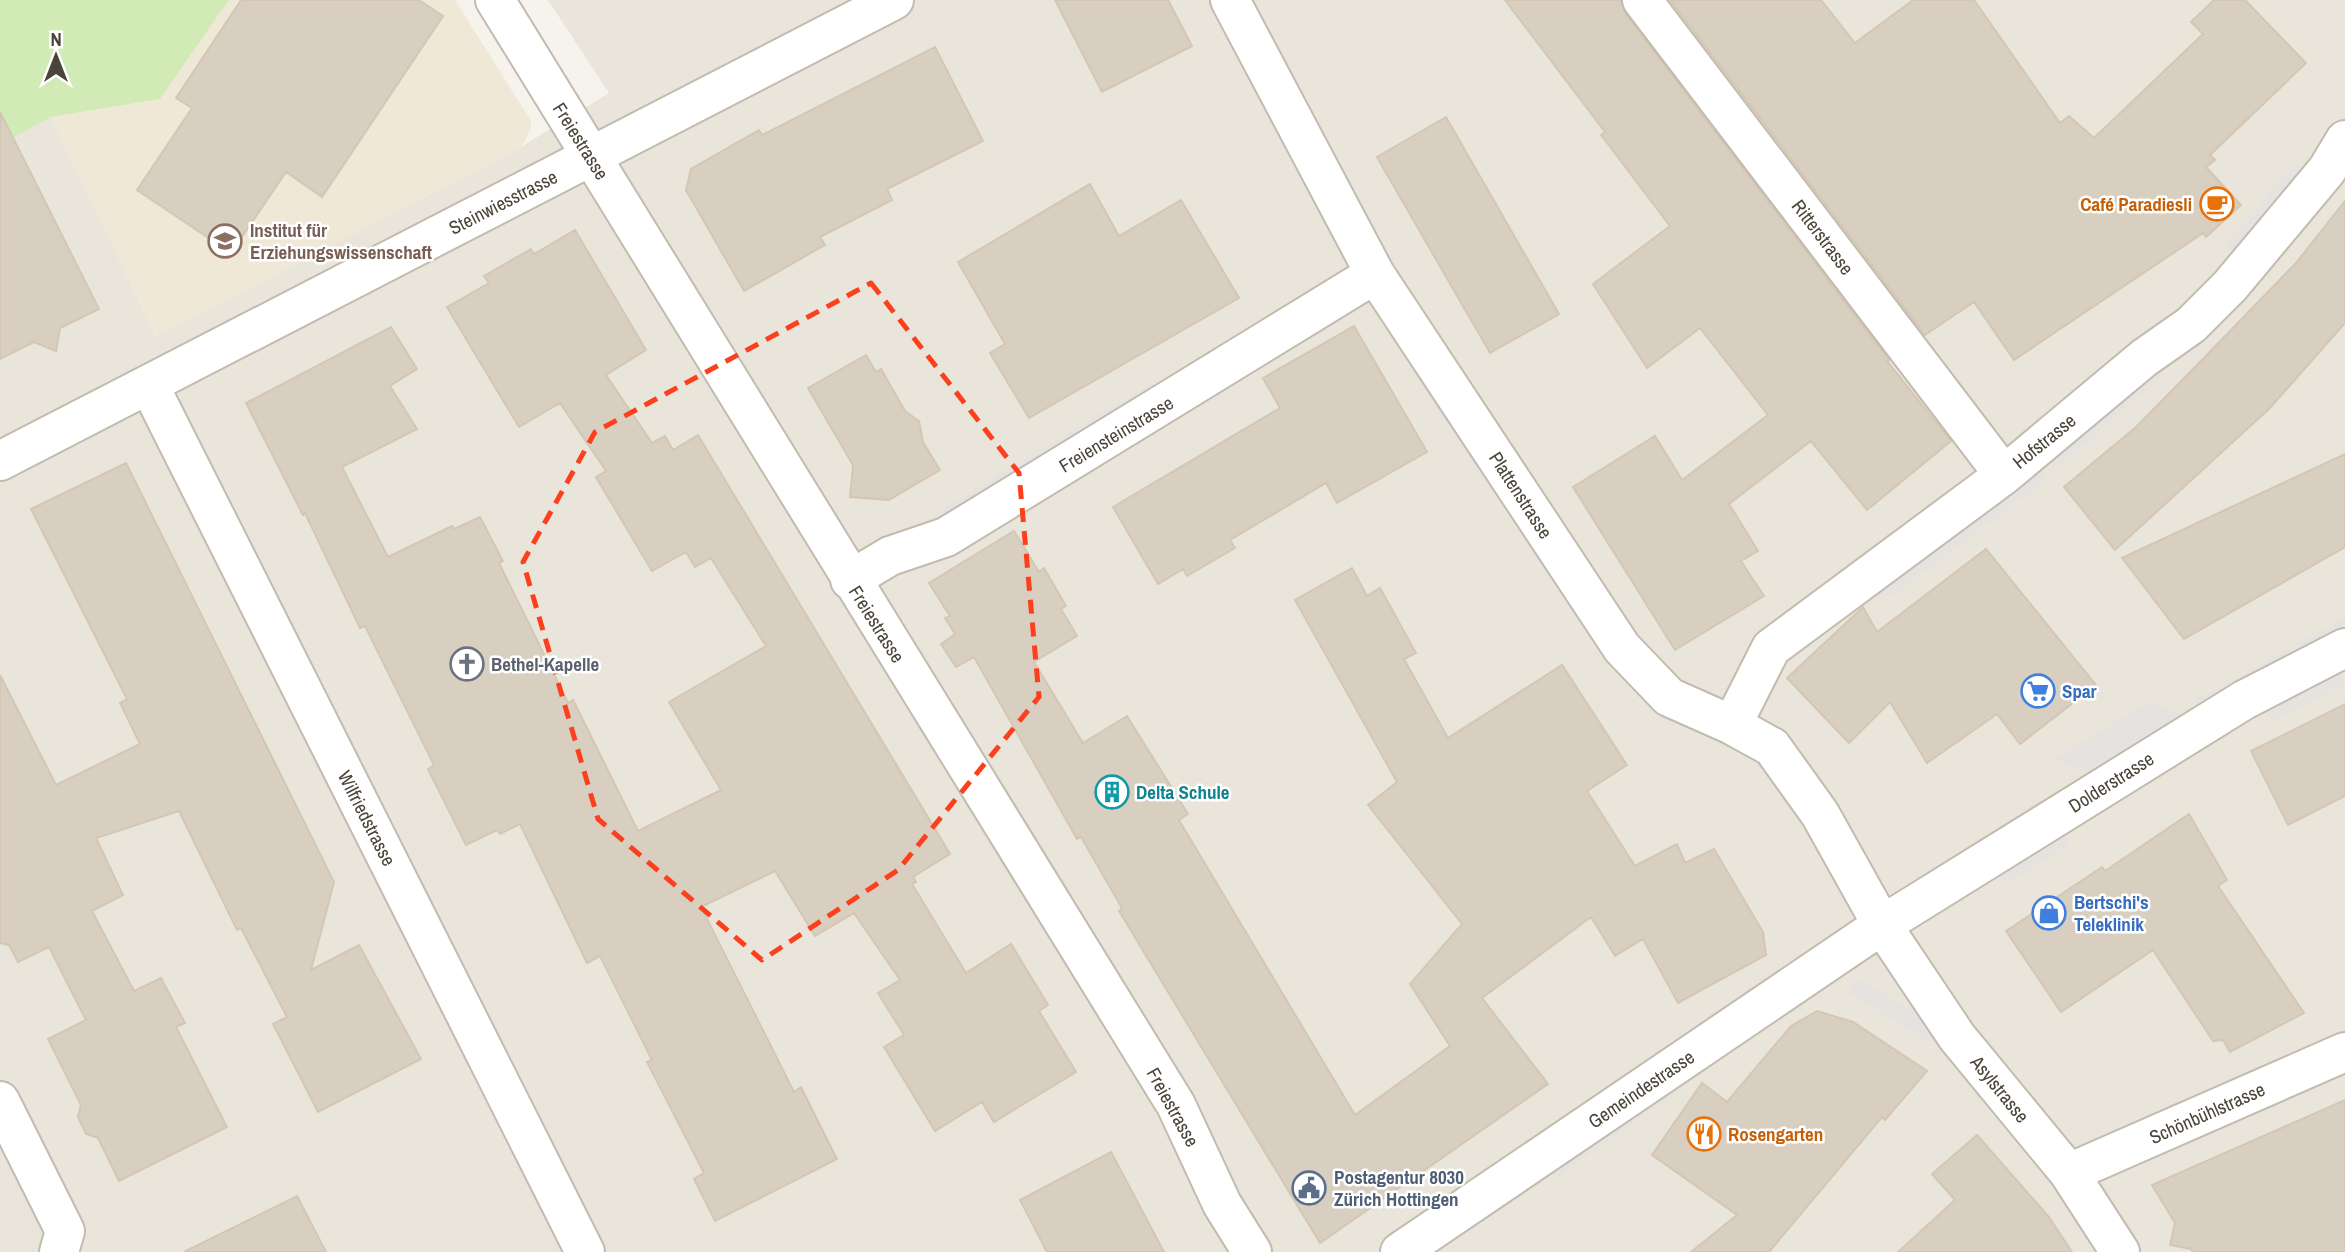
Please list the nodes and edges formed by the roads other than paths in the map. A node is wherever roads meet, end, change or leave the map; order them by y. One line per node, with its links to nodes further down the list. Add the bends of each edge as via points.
1 (495, 0): 6 (street, Freiestrasse)
2 (894, 0): 6 (street, Steinwiesstrasse)
3 (1230, 0): 7 (street, Plattenstrasse)
4 (1642, 0): 10 (street, Ritterstrasse)
5 (2345, 140): 10 (street, Hofstrasse, via 2327,170 2230,286 2191,325 2144,358)
6 (591, 157): 8 (street, Steinwiesstrasse); 11 (street, Freiestrasse)
7 (1375, 274): 11 (street, Freiensteinstrasse, via 946,537 890,556); 13 (street, Plattenstrasse, via 1622,648 1669,697)
8 (149, 385): 9 (street, Steinwiesstrasse); 19 (street, Wilfriedstrasse)
9 (0, 461)
10 (2004, 475): 13 (street, Hofstrasse, via 1771,648)
11 (850, 580): 20 (street, Freiestrasse, via 1176,1105 1223,1204)
12 (2345, 648): 14 (street, Dolderstrasse, via 2244,700)
13 (1732, 724): 14 (street, Plattenstrasse, via 1772,747 1820,814)
14 (1882, 925): 17 (street, Asylstrasse, via 1957,1037); 21 (street, Gemeindestrasse)
15 (2345, 1052): 17 (street, Schönbühlstrasse)
16 (0, 1101): 18 (street, via 65,1231)
17 (2069, 1173): 22 (street, Asylstrasse)
18 (59, 1252)
19 (585, 1252)
20 (1252, 1252)
21 (1400, 1252)
22 (2120, 1252)

